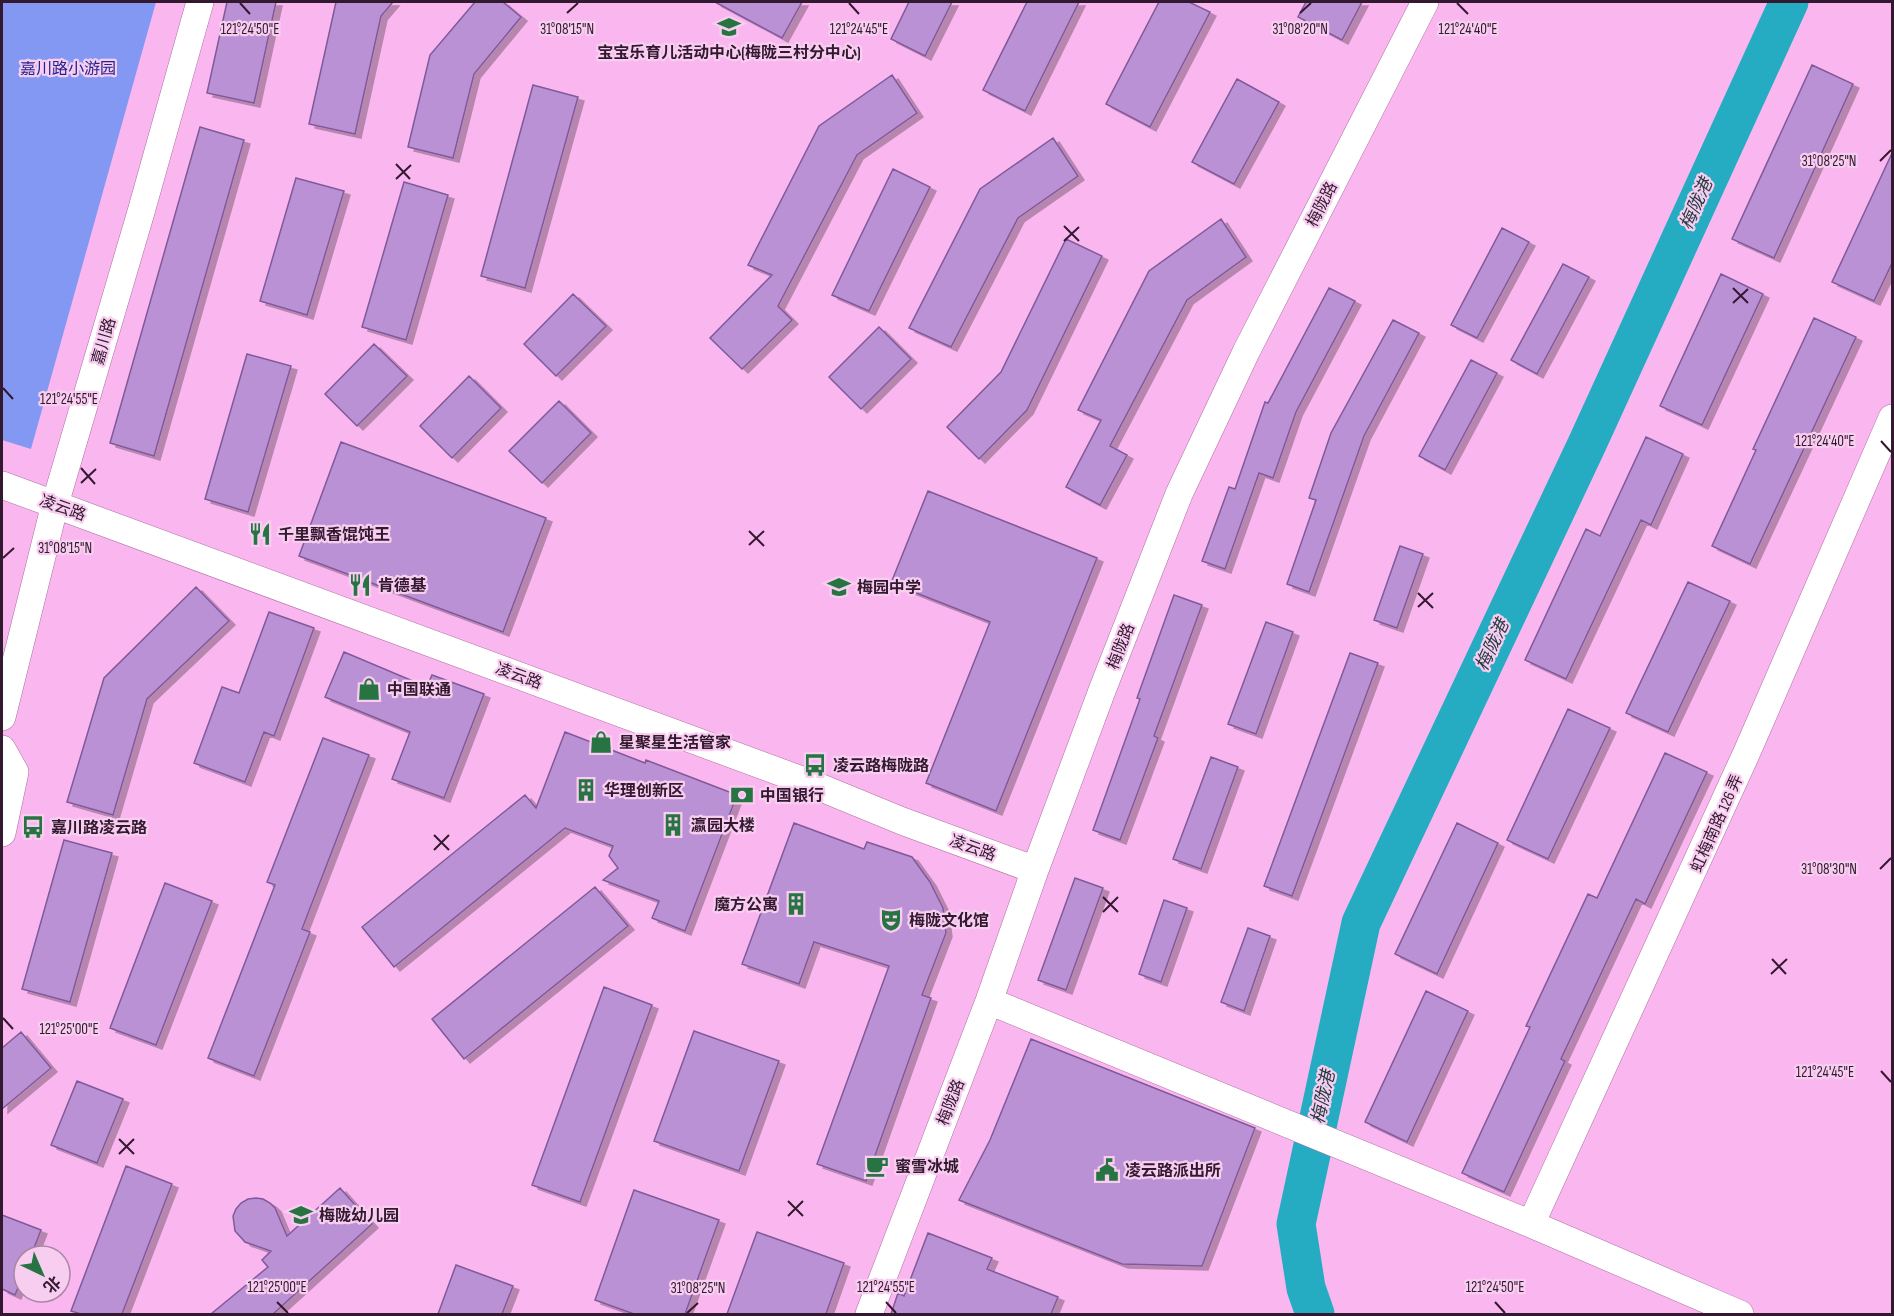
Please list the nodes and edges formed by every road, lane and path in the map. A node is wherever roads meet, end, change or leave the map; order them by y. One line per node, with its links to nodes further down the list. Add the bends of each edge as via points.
1 (200, 2): 5 (street, 嘉川路)
2 (1425, 2): 9 (street, 梅陇路, via 1251,342 1179,494)
3 (1893, 418): 11 (street, 虹梅南路 126 弄, via 1747,752)
4 (2, 484): 5 (street, 凌云路)
5 (55, 504): 6 (street, 嘉川路); 9 (street, 凌云路)
6 (2, 717)
7 (2, 749): 8 (street, via 15,772)
8 (2, 833)
9 (1035, 870): 10 (street, 梅陇路)
10 (989, 1001): 11 (street); 12 (street, 梅陇路)
11 (1531, 1224): 13 (street)
12 (869, 1314)
13 (1740, 1314)

